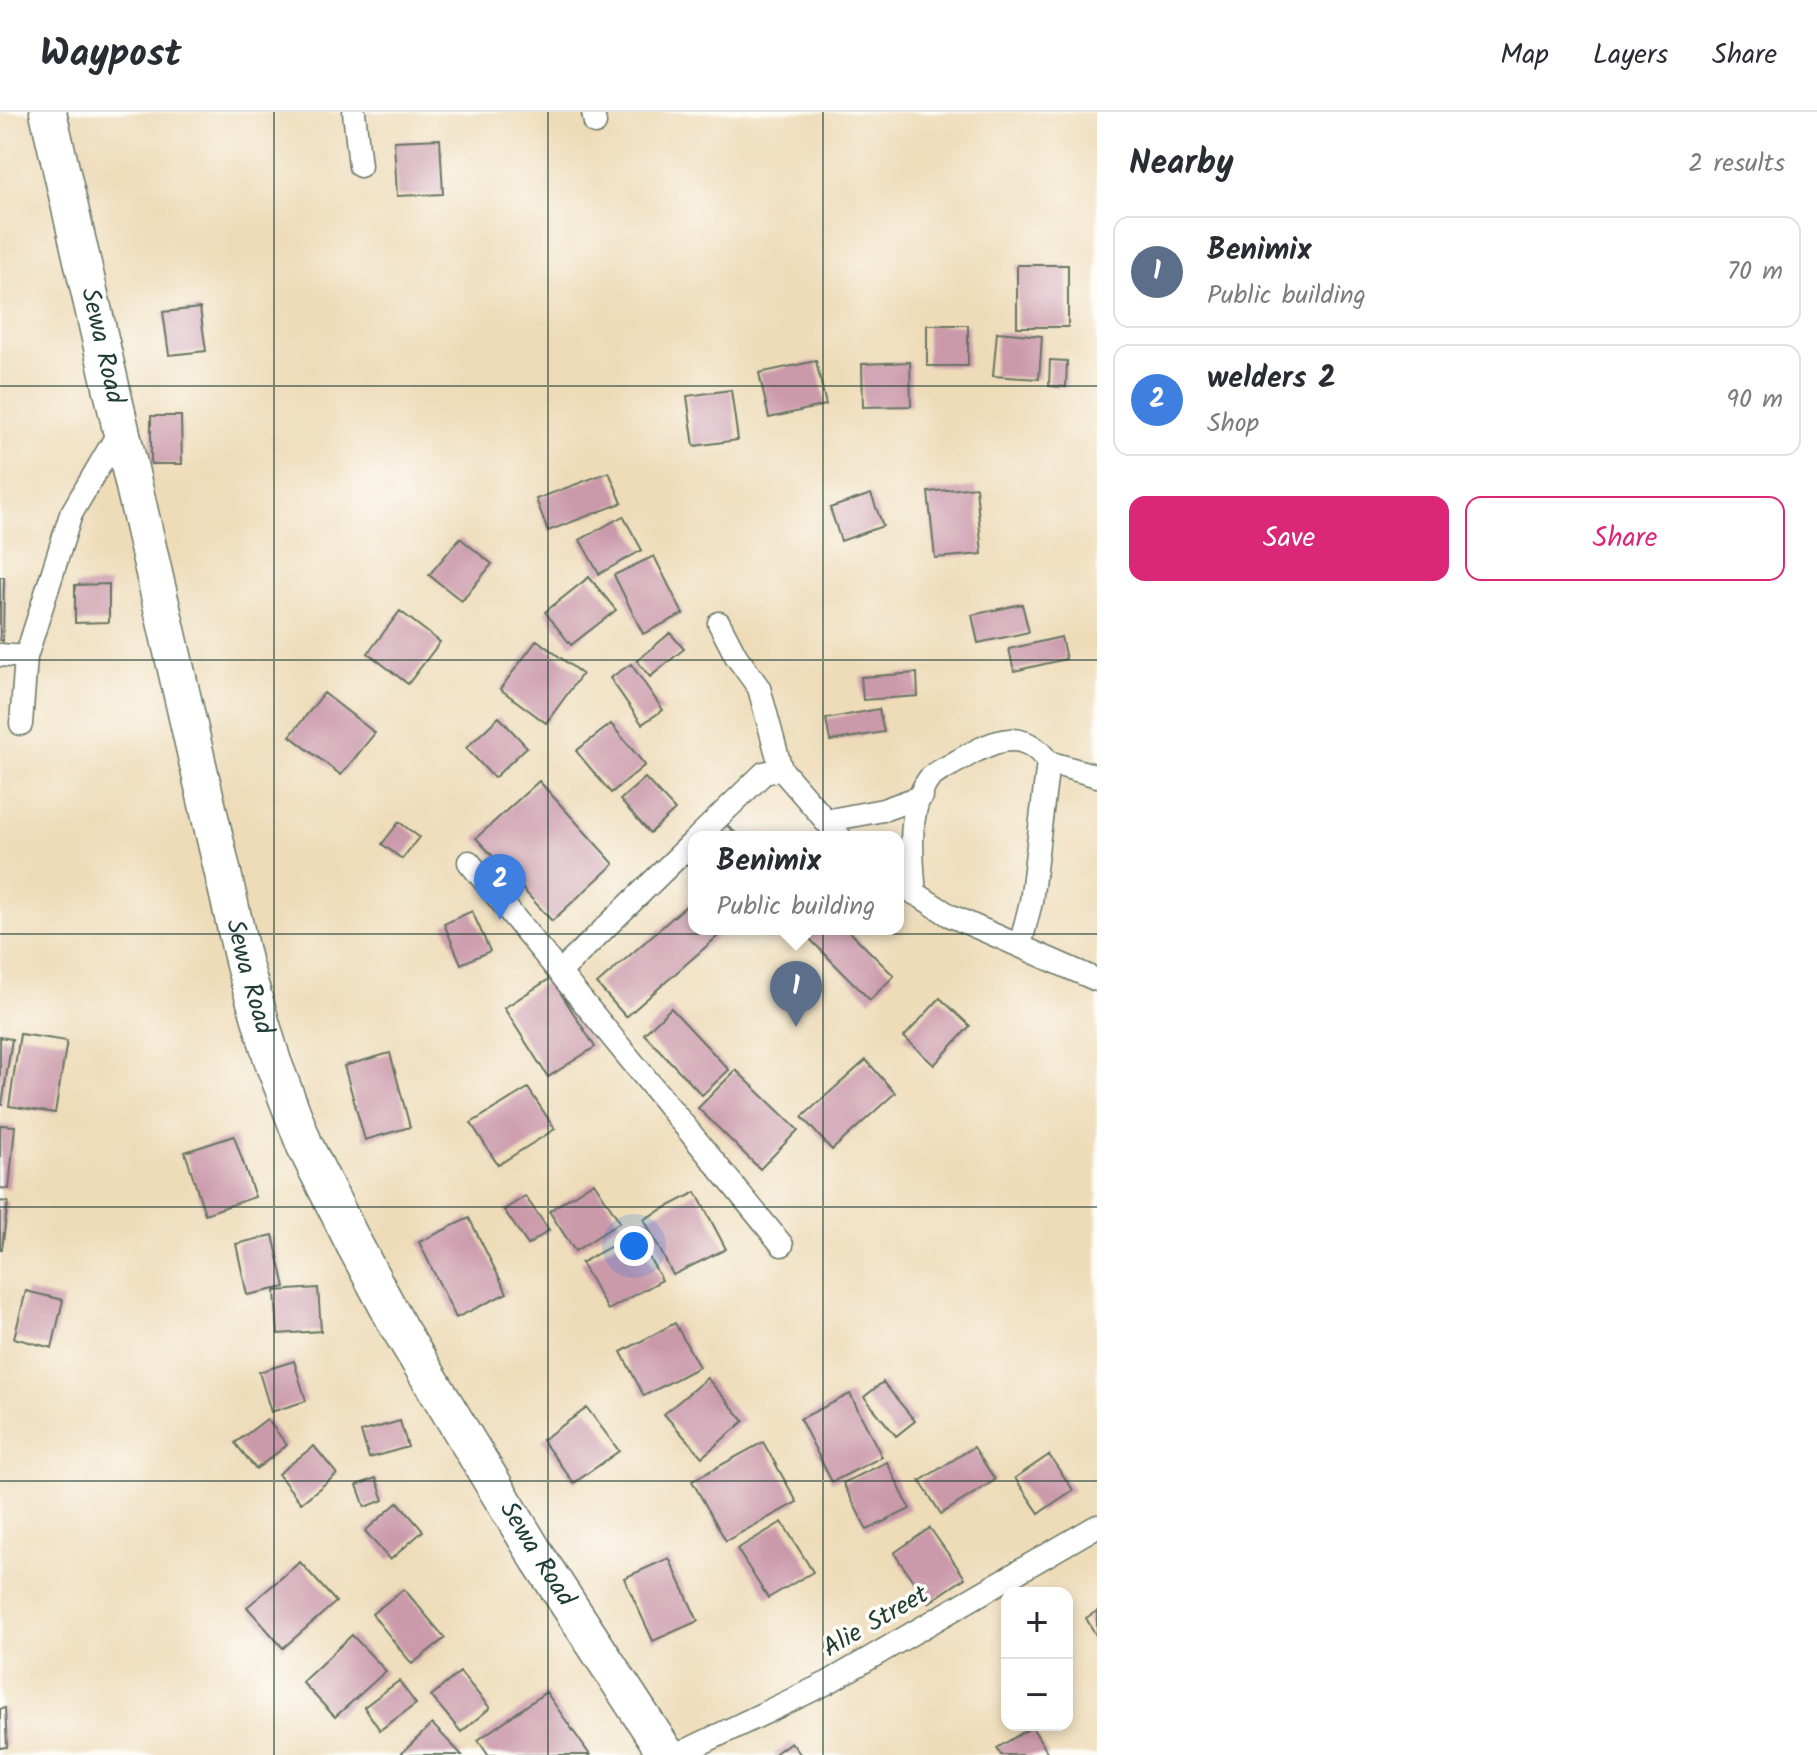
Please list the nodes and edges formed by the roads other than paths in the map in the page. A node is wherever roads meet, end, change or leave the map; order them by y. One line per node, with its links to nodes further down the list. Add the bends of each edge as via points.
1 (48, 112): 4 (main road, Sewa Road)
2 (354, 112): 3 (street)
3 (360, 166)
4 (120, 430): 7 (street, via 71,514); 23 (main road, Sewa Road, via 244,965 305,1146 399,1328 538,1558)
5 (719, 623): 10 (street, via 759,688)
6 (0, 655): 7 (street)
7 (26, 657): 8 (street)
8 (21, 724)
9 (1048, 762): 11 (street); 12 (street, via 1036,745 1018,739 986,744 930,778); 18 (street, via 1031,902)
10 (781, 769): 13 (street); 14 (street, via 764,773)
11 (1097, 776)
12 (922, 796): 13 (street); 17 (street, via 910,832)
13 (833, 829)
14 (704, 831)
15 (688, 847): 19 (street)
16 (469, 862): 19 (street)
17 (907, 888): 18 (street, via 949,915)
18 (1020, 946): 20 (street)
19 (561, 971): 21 (street)
20 (1097, 980)
21 (782, 1245)
22 (1097, 1526): 24 (street, Alie Street, via 827,1683)
23 (667, 1755)
24 (677, 1755)

